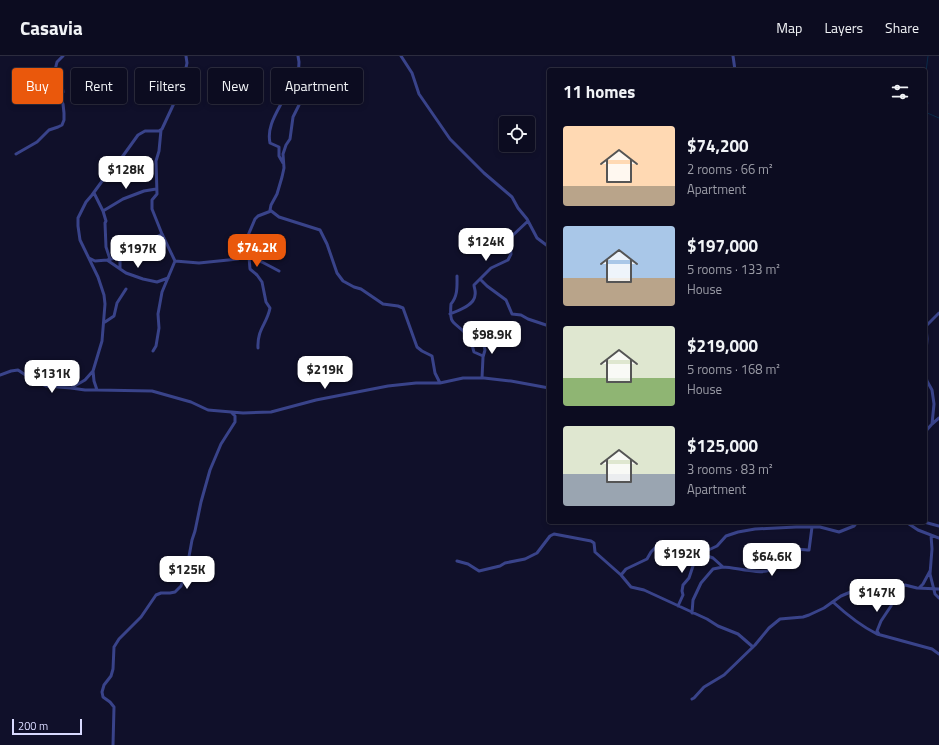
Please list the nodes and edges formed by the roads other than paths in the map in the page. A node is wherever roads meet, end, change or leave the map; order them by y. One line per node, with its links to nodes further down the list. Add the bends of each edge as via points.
1 (63, 56): 11 (street, via 54,70 62,85 63,92 60,97 64,108 64,122)
2 (186, 56): 10 (street, via 182,86)
3 (298, 56): 6 (street)
4 (401, 56): 17 (street, via 412,73 419,94 450,139 512,197)
5 (733, 56): 7 (street)
6 (299, 68)
7 (735, 68)
8 (281, 104): 12 (street, via 270,129 269,138 270,143 278,146)
9 (299, 104): 12 (street, via 293,117 290,139 284,150)
10 (161, 130): 13 (street, via 156,161); 14 (street, via 147,130 138,135)
11 (16, 154)
12 (283, 163): 16 (street, via 282,177)
13 (156, 189): 15 (street, via 123,199); 18 (street, via 152,209)
14 (94, 193): 15 (street); 23 (street, via 84,204 78,221 80,240)
15 (103, 211): 24 (street)
16 (270, 211): 20 (street, via 255,219); 45 (street, via 278,217 320,230 340,278 383,304 402,308 417,347 432,356 435,376)
17 (528, 221): 19 (street, via 537,238); 30 (street, via 512,236 508,260 492,268)
18 (162, 234): 21 (street, via 130,255); 25 (street)
19 (547, 246)
20 (240, 254): 22 (street); 25 (street, via 238,259 234,260 193,263)
21 (120, 257): 24 (street); 26 (street)
22 (248, 257): 27 (street); 38 (street, via 250,269 262,283 270,310 260,330)
23 (89, 258): 24 (street, via 95,261); 34 (street, via 104,295)
24 (109, 260): 26 (street, via 109,263)
25 (174, 261): 29 (street)
26 (120, 268): 29 (street, via 128,274 153,282)
27 (279, 271)
28 (457, 276): 33 (street, via 457,292 451,304)
29 (168, 278): 39 (street, via 162,292 156,346)
30 (480, 279): 33 (street, via 474,285 476,294 472,301); 35 (street, via 506,300 514,315 521,314)
31 (126, 289): 34 (street, via 117,303 114,316)
32 (939, 313): 36 (street)
33 (450, 314): 40 (street, via 453,324 470,338 474,352)
34 (105, 322): 41 (street)
35 (547, 325)
36 (927, 325)
37 (483, 332): 40 (street)
38 (258, 348)
39 (153, 350)
40 (483, 356): 43 (street)
41 (93, 371): 46 (street, via 85,380); 48 (street)
42 (0, 375): 46 (street, via 18,370 46,386)
43 (482, 378): 45 (street); 47 (street)
44 (927, 382): 51 (street, via 932,390 934,402)
45 (440, 383): 49 (street, via 416,382 349,393 271,412)
46 (71, 388): 48 (street)
47 (547, 388)
48 (97, 390): 49 (street, via 152,391 191,402 208,410)
49 (231, 412): 80 (street, via 235,416 235,422 221,444 210,470 181,586 173,593 156,595 142,617 114,647 113,669 102,692 103,697 114,707)
50 (939, 418): 51 (street)
51 (932, 424): 52 (street)
52 (927, 430)
53 (927, 523): 57 (street)
54 (821, 524): 60 (street)
55 (856, 524): 60 (street, via 839,532)
56 (909, 524): 61 (street)
57 (939, 526)
58 (791, 527): 59 (street); 63 (street, via 728,535 718,545)
59 (812, 527): 60 (street); 65 (street, via 809,550 798,549 789,552 770,570)
60 (820, 527)
61 (931, 535): 62 (street); 66 (street)
62 (939, 538)
63 (700, 554): 65 (street, via 712,557); 67 (street, via 684,554 660,543 647,559 626,569); 74 (street, via 684,585)
64 (457, 561): 67 (street, via 479,571 500,566 539,552 550,536 555,534 592,541 595,552)
65 (723, 567): 75 (street, via 713,569 701,582 693,600)
66 (930, 571): 68 (street); 69 (street)
67 (621, 575): 74 (street, via 631,587 644,590)
68 (919, 588): 69 (street); 70 (street, via 904,584)
69 (934, 588): 71 (street); 72 (street)
70 (896, 589): 73 (street, via 865,586 844,594); 76 (street, via 891,606 879,624 877,631)
71 (939, 589)
72 (939, 598)
73 (833, 602): 76 (street, via 864,627); 77 (street, via 805,617 780,619)
74 (678, 606): 75 (street)
75 (692, 613): 77 (street, via 738,634)
76 (880, 634): 78 (street, via 932,649)
77 (753, 647): 79 (street, via 724,676 704,687)
78 (939, 654)
79 (692, 699)
80 (113, 745)

